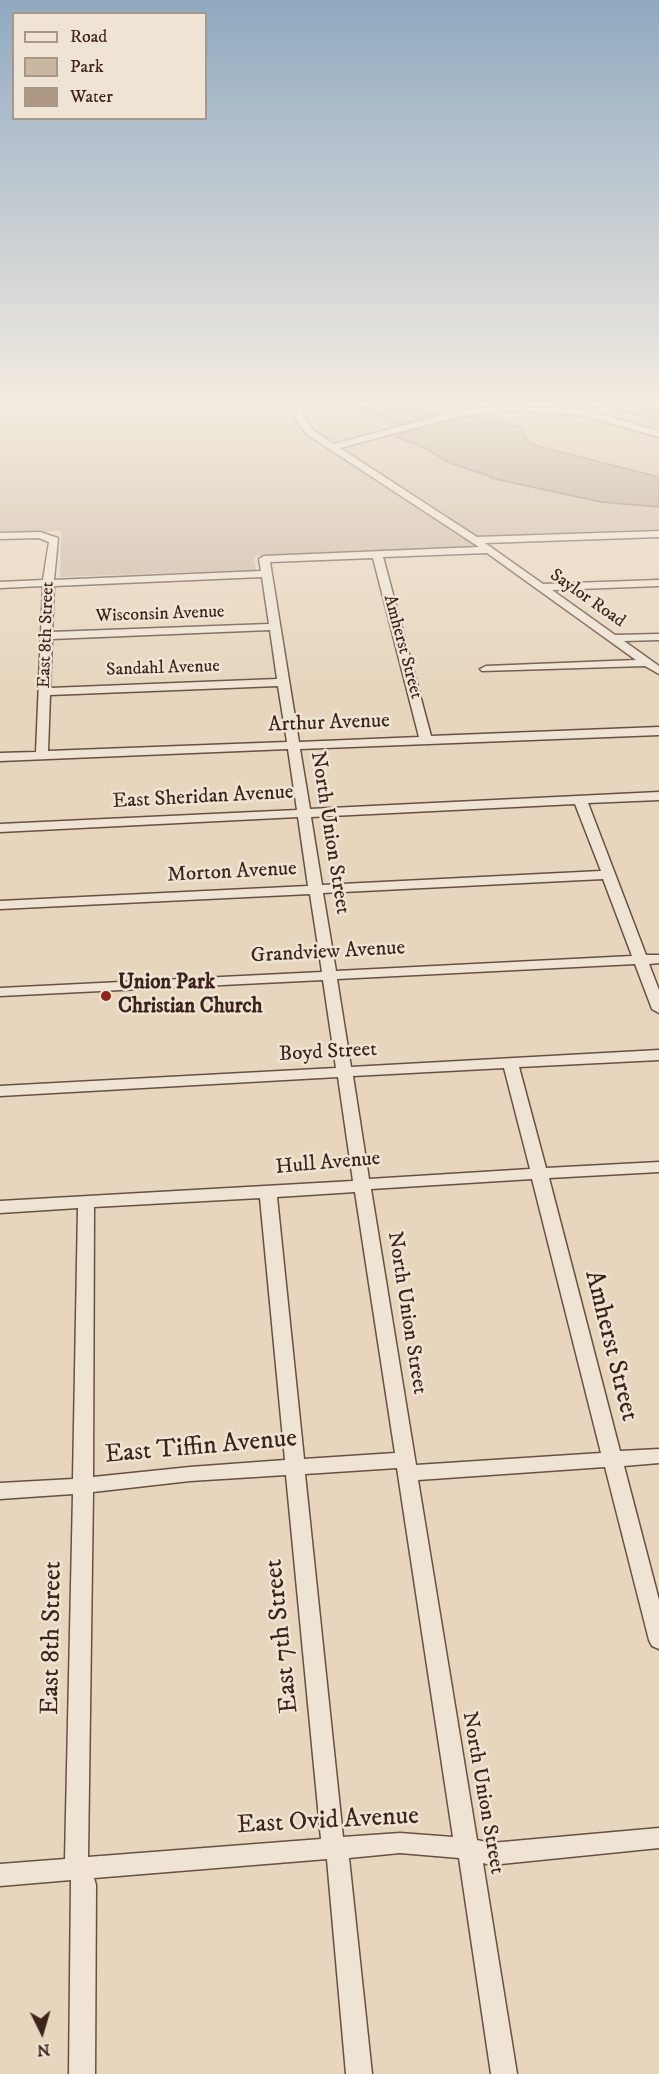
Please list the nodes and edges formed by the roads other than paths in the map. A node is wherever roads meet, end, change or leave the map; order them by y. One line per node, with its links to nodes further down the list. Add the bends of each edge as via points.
1 (419, 504): 4 (street, Saylor Road)
2 (659, 534): 4 (street)
3 (0, 536): 9 (street, East 8th Street, via 45,535 54,540)
4 (475, 540): 5 (street, Saylor Road)
5 (489, 550): 6 (street); 11 (street, Saylor Road)
6 (377, 554): 7 (street); 22 (street, Amherst Street)
7 (264, 566): 9 (street); 12 (street, North Union Street)
8 (659, 582): 11 (street)
9 (49, 583): 10 (street); 13 (street, East 8th Street)
10 (0, 585)
11 (541, 587): 15 (street, Saylor Road)
12 (274, 627): 13 (street, Wisconsin Avenue); 19 (street, North Union Street)
13 (46, 636): 20 (street, East 8th Street)
14 (659, 637): 15 (street)
15 (613, 639): 16 (street, Saylor Road)
16 (647, 663): 17 (street); 18 (street, Saylor Road)
17 (486, 669)
18 (659, 671)
19 (283, 682): 20 (street, Sandahl Avenue); 23 (street, North Union Street)
20 (45, 692): 24 (street, East 8th Street)
21 (659, 731): 22 (street, Arthur Avenue)
22 (426, 740): 23 (street, Arthur Avenue)
23 (293, 745): 24 (street, Arthur Avenue); 28 (street, North Union Street)
24 (42, 755): 25 (street, Arthur Avenue)
25 (0, 757)
26 (659, 796): 27 (street, East Sheridan Avenue)
27 (580, 799): 28 (street, East Sheridan Avenue); 30 (street)
28 (303, 813): 29 (street, East Sheridan Avenue); 31 (street, North Union Street)
29 (0, 828)
30 (610, 875): 31 (street, Morton Avenue); 34 (street)
31 (315, 890): 32 (street, Morton Avenue); 35 (street, North Union Street)
32 (0, 905)
33 (659, 959): 34 (street, Grandview Avenue)
34 (641, 960): 35 (street, Grandview Avenue); 37 (street)
35 (329, 974): 36 (street, Grandview Avenue); 40 (street, North Union Street)
36 (0, 992)
37 (659, 1009)
38 (659, 1055): 39 (street, Boyd Street)
39 (511, 1064): 40 (street, Boyd Street); 43 (street, Amherst Street)
40 (345, 1073): 41 (street, Boyd Street); 44 (street, North Union Street)
41 (0, 1091)
42 (659, 1167): 43 (street, Hull Avenue)
43 (539, 1174): 44 (street, Hull Avenue); 49 (street, Amherst Street)
44 (363, 1185): 45 (street, Hull Avenue); 50 (street, North Union Street)
45 (268, 1192): 46 (street, Hull Avenue); 51 (street, East 7th Street)
46 (86, 1202): 47 (street, Hull Avenue); 52 (street, East 8th Street)
47 (0, 1207)
48 (659, 1456): 49 (street, East Tiffin Avenue)
49 (612, 1459): 50 (street, East Tiffin Avenue); 54 (street, Amherst Street)
50 (407, 1467): 51 (street, East Tiffin Avenue); 57 (street, North Union Street)
51 (293, 1468): 52 (street, East Tiffin Avenue); 56 (street, East 7th Street)
52 (83, 1485): 53 (street, East Tiffin Avenue); 58 (street, East 8th Street, via 76,1856)
53 (0, 1491)
54 (659, 1640)
55 (659, 1838): 57 (street, East Ovid Avenue, via 491,1854)
56 (334, 1848): 57 (street, East Ovid Avenue, via 399,1843); 58 (street, East Ovid Avenue); 61 (street, East 7th Street)
57 (467, 1848): 62 (street, North Union Street)
58 (79, 1868): 59 (street, East Ovid Avenue); 60 (street, East 8th Street, via 84,1885)
59 (0, 1875)
60 (82, 2074)
61 (359, 2074)
62 (504, 2074)

